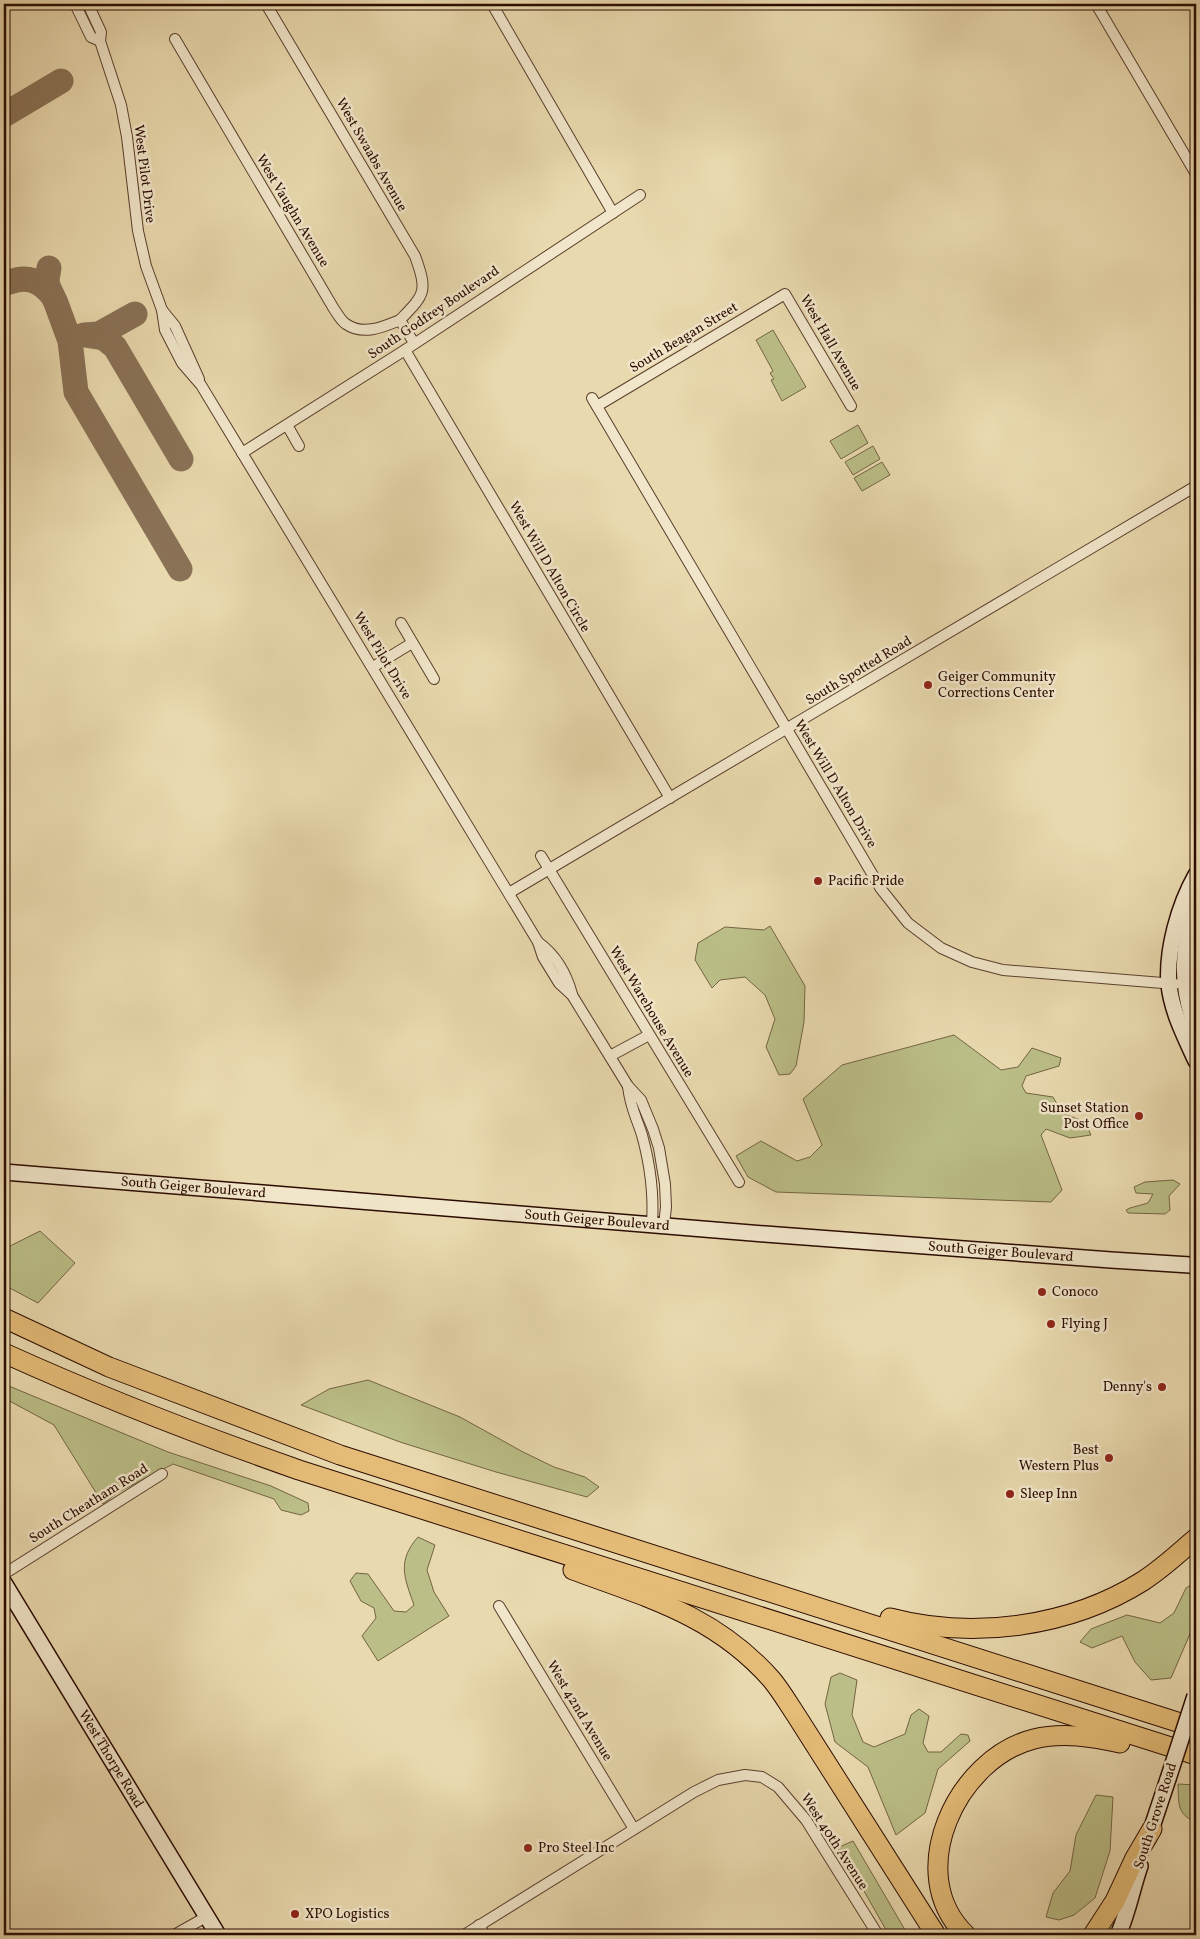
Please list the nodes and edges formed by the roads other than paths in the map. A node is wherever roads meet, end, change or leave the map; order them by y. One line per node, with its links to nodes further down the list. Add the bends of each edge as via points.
1 (75, 4): 7 (street, West Pilot Drive, via 91,37)
2 (88, 4): 7 (street, West Pilot Drive, via 101,32)
3 (266, 4): 12 (street, West Swaabs Avenue, via 414,256 423,278 421,298)
4 (492, 4): 10 (street)
5 (1096, 4): 8 (street)
6 (175, 39): 12 (street, West Vaughn Avenue, via 345,324 361,331 382,328)
7 (100, 41): 18 (street, West Pilot Drive, via 121,105 138,231 146,266 162,310 164,330)
8 (1196, 174)
9 (640, 195): 10 (street, South Godfrey Boulevard)
10 (613, 213): 13 (street, South Godfrey Boulevard)
11 (785, 294): 14 (street, South Beagan Street); 15 (street, West Hall Avenue)
12 (400, 320): 13 (street)
13 (409, 346): 16 (street, South Godfrey Boulevard); 25 (street, West Will D Alton Circle, via 611,702)
14 (594, 402): 24 (street, West Will D Alton Drive)
15 (851, 406)
16 (287, 425): 17 (street); 18 (street, South Godfrey Boulevard)
17 (299, 446)
18 (242, 454): 22 (street, West Pilot Drive)
19 (1196, 486): 24 (street, South Spotted Road)
20 (401, 623): 21 (street)
21 (412, 643): 22 (street); 23 (street)
22 (373, 667): 29 (street, West Pilot Drive)
23 (434, 678)
24 (787, 730): 25 (street, South Spotted Road); 31 (street, West Will D Alton Drive, via 882,889 908,923 940,948 972,962 1003,970)
25 (670, 798): 27 (street, South Spotted Road)
26 (541, 856): 27 (street, West Warehouse Avenue)
27 (549, 869): 29 (street, South Spotted Road); 34 (street, West Warehouse Avenue)
28 (1196, 875): 31 (street, via 1179,911)
29 (509, 893): 35 (street, West Pilot Drive, via 538,942 542,957 572,995)
30 (1196, 910): 32 (street, via 1186,947)
31 (1169, 984): 32 (street, West Will D Alton Drive); 36 (street, via 1183,1034)
32 (1186, 985): 33 (street)
33 (1196, 1027)
34 (649, 1035): 35 (street); 38 (street, West Warehouse Avenue)
35 (610, 1056): 39 (street, West Pilot Drive, via 628,1086 641,1100 653,1129 665,1184 666,1207)
36 (1196, 1061)
37 (4, 1172): 39 (street, South Geiger Boulevard)
38 (739, 1182)
39 (658, 1224): 40 (street, South Geiger Boulevard, via 1052,1256)
40 (1194, 1264)
41 (4, 1318): 49 (highway, via 109,1367 340,1455)
42 (4, 1353): 45 (highway, via 202,1436)
43 (162, 1474): 46 (street, South Cheatham Road)
44 (1196, 1538): 49 (highway, via 1168,1564 1124,1591 1093,1606 1029,1624 999,1628 933,1627 862,1611)
45 (530, 1544): 52 (highway); 64 (highway, via 559,1565 688,1614 748,1656 772,1681 796,1715)
46 (4, 1574)
47 (4, 1583): 57 (street, West Thorpe Road)
48 (499, 1606): 55 (street, West 42nd Avenue)
49 (822, 1608): 51 (highway)
50 (1195, 1693): 54 (street, South Grove Road, bridge)
51 (1196, 1728)
52 (1166, 1746): 53 (highway); 65 (highway, via 1140,1747 1076,1735 1034,1739 1015,1746 979,1771 948,1817 938,1867 944,1901 950,1915)
53 (1196, 1756)
54 (1152, 1828): 56 (street, South Grove Road); 66 (highway, via 1115,1901)
55 (634, 1829): 58 (street); 63 (street, West 40th Avenue, via 706,1785 728,1777 767,1779 798,1809)
56 (1133, 1884): 67 (street, South Grove Road); 68 (street, South Grove Road, via 1131,1901)
57 (206, 1917): 59 (street); 60 (street, West Thorpe Road)
58 (479, 1925): 61 (street); 62 (street)
59 (174, 1935)
60 (218, 1935)
61 (464, 1935)
62 (485, 1935)
63 (878, 1935)
64 (936, 1935)
65 (966, 1935)
66 (1093, 1935)
67 (1109, 1935)
68 (1118, 1935)

